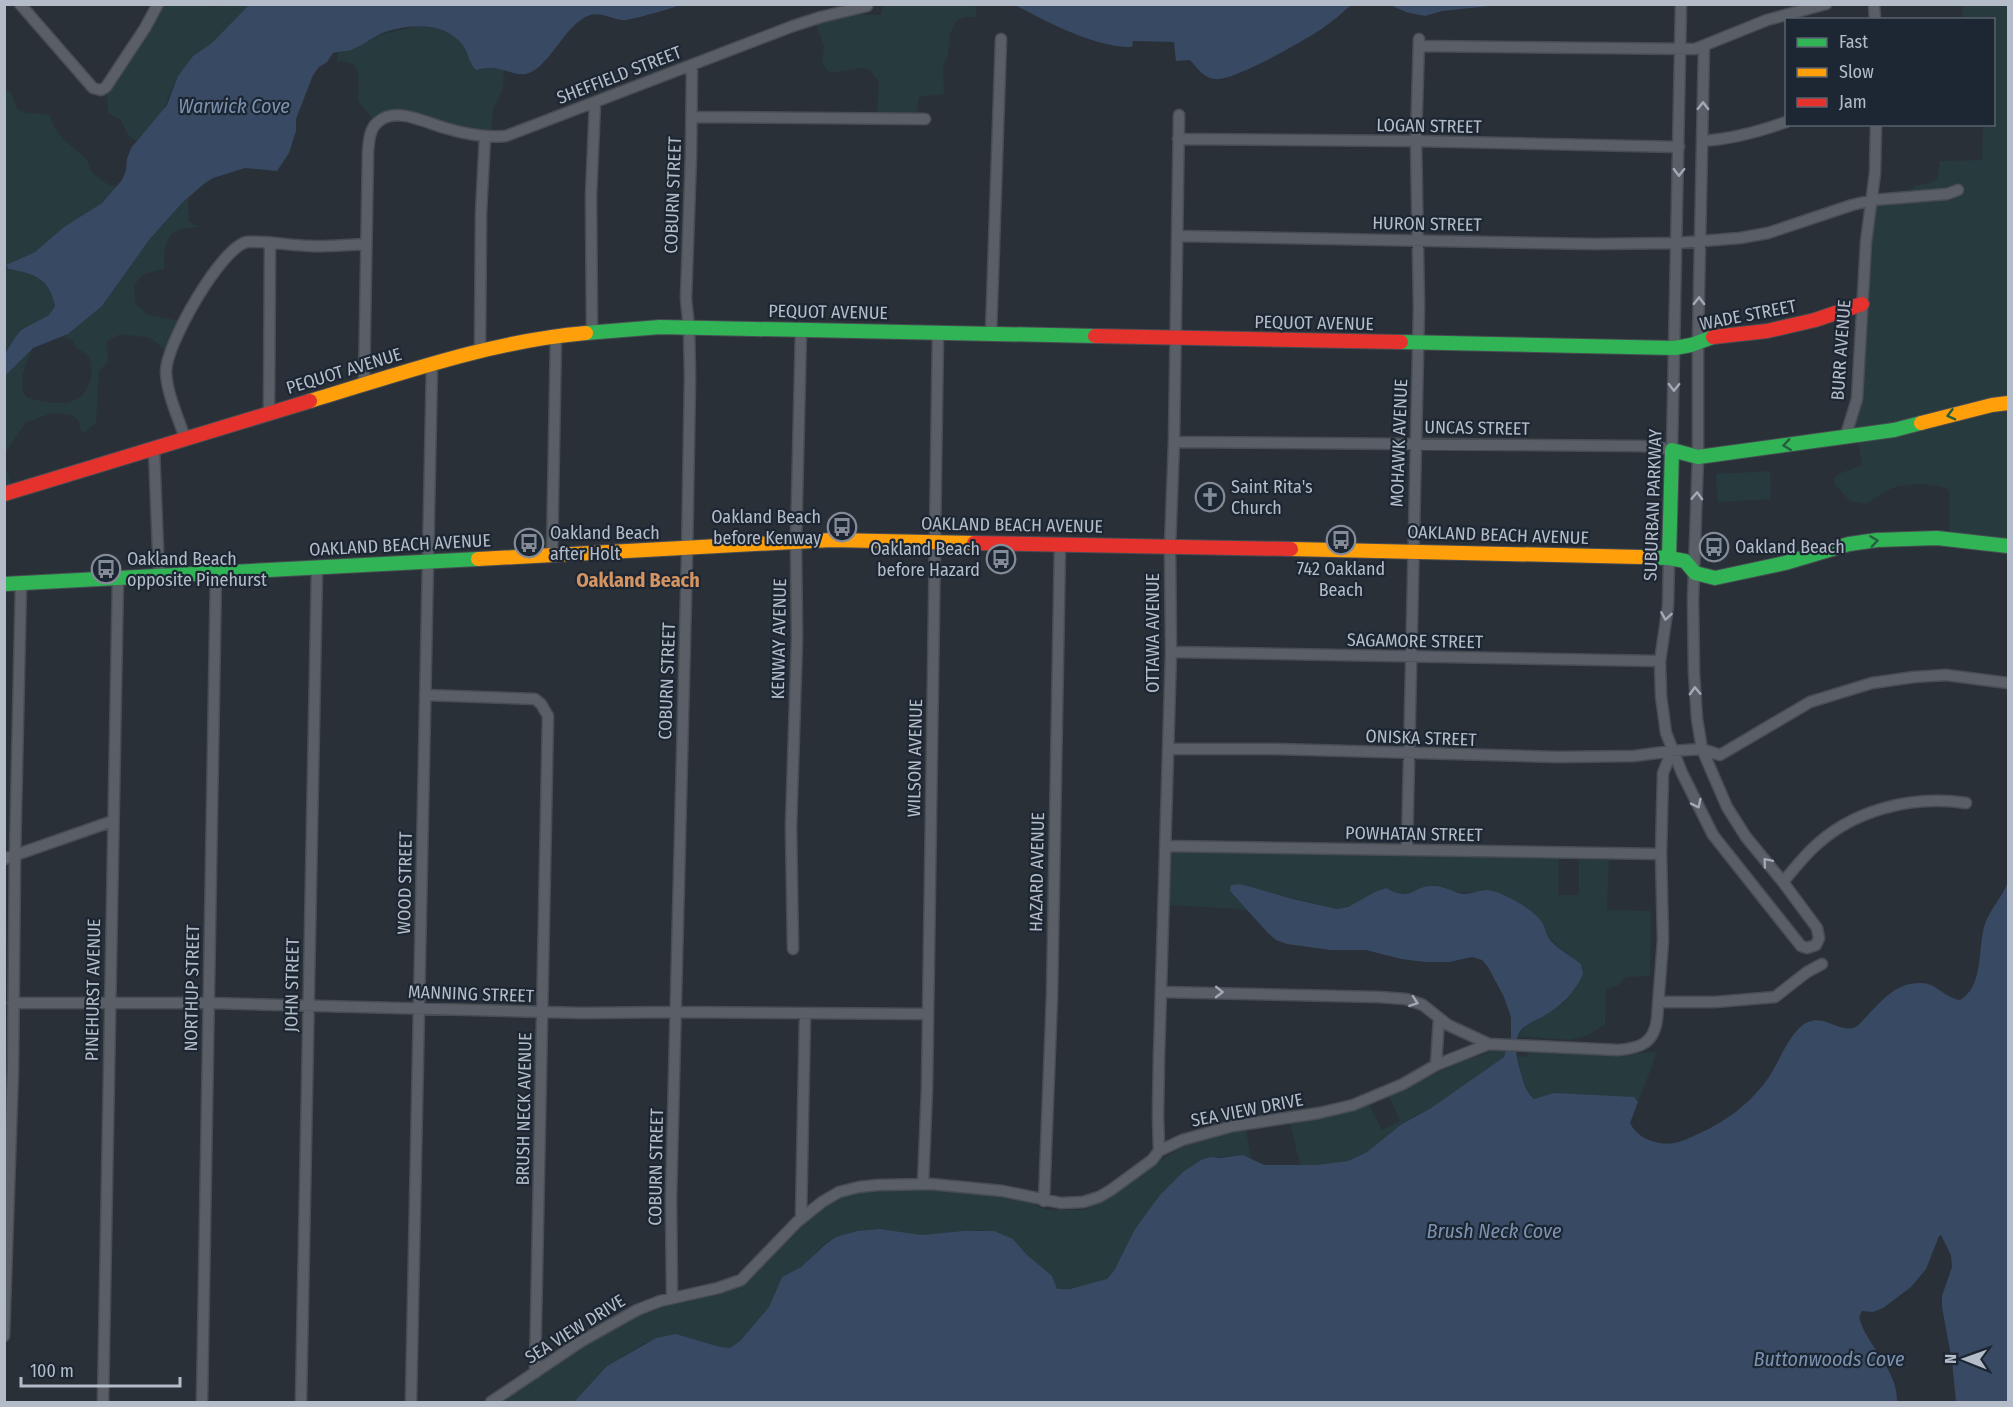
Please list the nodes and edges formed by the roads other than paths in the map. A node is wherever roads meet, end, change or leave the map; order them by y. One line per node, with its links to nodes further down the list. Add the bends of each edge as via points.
1 (20, 4): 2 (street, via 93,88 101,90)
2 (158, 4)
3 (1681, 4): 8 (street, SUBURBAN PARKWAY)
4 (1826, 4): 7 (street, via 1767,20)
5 (867, 6): 9 (street, SHEFFIELD STREET, via 821,17)
6 (1001, 39): 34 (street)
7 (1704, 47): 8 (street); 19 (street, one-way to 7)
8 (1681, 50): 18 (street, MOHAWK AVENUE, via 1419,42); 20 (street, SUBURBAN PARKWAY)
9 (692, 65): 10 (street, SHEFFIELD STREET); 12 (street, COBURN STREET)
10 (595, 103): 16 (street, SHEFFIELD STREET, via 506,136); 32 (street)
11 (1179, 115): 17 (street, OTTAWA AVENUE)
12 (692, 117): 13 (street); 30 (street, COBURN STREET, via 686,299)
13 (925, 119)
14 (1785, 122): 19 (street, via 1743,136)
15 (1876, 126): 22 (street, BURR AVENUE)
16 (485, 136): 28 (street, SHEFFIELD STREET, via 415,118 389,116 377,122 370,135); 40 (street)
17 (1179, 139): 18 (street, LOGAN STREET); 23 (street, OTTAWA AVENUE)
18 (1416, 141): 20 (street, LOGAN STREET); 24 (street, MOHAWK AVENUE)
19 (1702, 141): 25 (street)
20 (1679, 147): 26 (street, SUBURBAN PARKWAY, one-way to 26)
21 (1958, 190): 22 (street, HURON STREET)
22 (1872, 200): 25 (street, HURON STREET, via 1768,233); 29 (street, BURR AVENUE)
23 (1177, 236): 24 (street, HURON STREET); 36 (street, OTTAWA AVENUE)
24 (1418, 240): 26 (street, HURON STREET); 38 (street, MOHAWK AVENUE)
25 (1700, 242): 26 (street, HURON STREET); 37 (street, one-way to 25)
26 (1677, 243): 39 (street, SUBURBAN PARKWAY)
27 (270, 244): 28 (street); 44 (street); 45 (street, via 245,242 234,250 205,286 180,328 166,372)
28 (366, 244): 42 (street)
29 (1862, 304): 37 (street, WADE STREET, via 1786,327 1710,336); 46 (street, BURR AVENUE, via 1857,399)
30 (689, 328): 31 (street, PEQUOT AVENUE); 32 (street, PEQUOT AVENUE); 58 (street, COBURN STREET)
31 (801, 330): 33 (street, PEQUOT AVENUE); 53 (street, KENWAY AVENUE)
32 (592, 332): 35 (street, PEQUOT AVENUE)
33 (938, 332): 34 (street, PEQUOT AVENUE); 54 (street, WILSON AVENUE)
34 (991, 333): 36 (street, PEQUOT AVENUE)
35 (556, 336): 40 (street, PEQUOT AVENUE); 60 (street)
36 (1175, 338): 38 (street, PEQUOT AVENUE); 47 (street, OTTAWA AVENUE)
37 (1698, 341): 39 (street, WADE STREET); 51 (street)
38 (1418, 343): 39 (street, PEQUOT AVENUE); 48 (street, MOHAWK AVENUE)
39 (1675, 348): 50 (street, SUBURBAN PARKWAY, one-way to 50)
40 (480, 350): 41 (street, PEQUOT AVENUE)
41 (432, 364): 42 (street, PEQUOT AVENUE); 62 (street, WOOD STREET)
42 (364, 385): 44 (street, PEQUOT AVENUE)
43 (2008, 403): 46 (street, one-way to 46)
44 (268, 413): 45 (street, PEQUOT AVENUE)
45 (184, 438): 49 (street, PEQUOT AVENUE)
46 (1845, 438): 51 (street, one-way to 51)
47 (1174, 442): 48 (street, UNCAS STREET); 57 (street, OTTAWA AVENUE)
48 (1416, 444): 50 (street, UNCAS STREET); 59 (street, MOHAWK AVENUE)
49 (154, 449): 52 (street, PEQUOT AVENUE); 66 (street)
50 (1672, 450): 51 (street); 61 (street, SUBURBAN PARKWAY)
51 (1698, 457): 65 (street, one-way to 51)
52 (4, 494)
53 (796, 542): 54 (street, OAKLAND BEACH AVENUE); 58 (street, OAKLAND BEACH AVENUE); 86 (street, KENWAY AVENUE)
54 (936, 542): 55 (street, OAKLAND BEACH AVENUE); 98 (street, WILSON AVENUE)
55 (1060, 544): 57 (street, OAKLAND BEACH AVENUE); 104 (street, HAZARD AVENUE, via 1052,996)
56 (2008, 546): 65 (street, OAKLAND BEACH AVENUE, one-way to 56, via 1715,578 1730,576 1877,540 1938,538)
57 (1170, 547): 59 (street, OAKLAND BEACH AVENUE); 70 (street, OTTAWA AVENUE)
58 (687, 548): 60 (street, OAKLAND BEACH AVENUE); 96 (street, COBURN STREET)
59 (1413, 550): 61 (street, OAKLAND BEACH AVENUE); 71 (street, MOHAWK AVENUE)
60 (552, 555): 62 (street, OAKLAND BEACH AVENUE)
61 (1669, 558): 65 (street, OAKLAND BEACH AVENUE, via 1685,561); 72 (street, SUBURBAN PARKWAY, one-way to 72, via 1668,606)
62 (428, 563): 63 (street, OAKLAND BEACH AVENUE); 74 (street, WOOD STREET)
63 (317, 568): 64 (street, OAKLAND BEACH AVENUE); 93 (street, JOHN STREET)
64 (216, 573): 66 (street, OAKLAND BEACH AVENUE); 92 (street, NORTHUP STREET)
65 (1695, 573): 76 (street, one-way to 65, via 1695,700)
66 (159, 575): 67 (street, OAKLAND BEACH AVENUE)
67 (118, 578): 68 (street, OAKLAND BEACH AVENUE); 80 (street, PINEHURST AVENUE)
68 (21, 583): 69 (street, OAKLAND BEACH AVENUE); 84 (street)
69 (4, 584)
70 (1171, 652): 71 (street, SAGAMORE STREET); 75 (street, OTTAWA AVENUE)
71 (1410, 658): 72 (street, SAGAMORE STREET); 78 (street, MOHAWK AVENUE)
72 (1659, 661): 77 (street, SUBURBAN PARKWAY, via 1666,734)
73 (2008, 683): 76 (street, ONISKA STREET, via 1946,675 1872,683 1810,702 1720,754)
74 (425, 695): 94 (street, WOOD STREET); 95 (street, BRUSH NECK AVENUE, via 535,699 548,716)
75 (1168, 749): 78 (street, ONISKA STREET); 81 (street, OTTAWA AVENUE)
76 (1702, 749): 77 (street, ONISKA STREET); 85 (street, one-way to 76, via 1736,822)
77 (1672, 750): 78 (street, ONISKA STREET, via 1623,757); 83 (street, via 1663,773); 85 (street, SUBURBAN PARKWAY, one-way to 85, via 1713,835 1801,946 1816,945 1816,928)
78 (1409, 754): 82 (street, MOHAWK AVENUE)
79 (1966, 803): 85 (street, via 1922,801 1857,818 1810,850)
80 (113, 821): 84 (street); 91 (street, PINEHURST AVENUE)
81 (1166, 846): 82 (street, POWHATAN STREET); 88 (street, OTTAWA AVENUE)
82 (1407, 849): 83 (street, POWHATAN STREET)
83 (1661, 854): 89 (street, via 1663,940)
84 (10, 857): 90 (street)
85 (1783, 882)
86 (793, 949)
87 (1822, 964): 89 (street, via 1775,997)
88 (1161, 992): 99 (street, one-way to 99, via 1379,996 1415,1002); 102 (street, OTTAWA AVENUE)
89 (1658, 1002): 100 (street, SEA VIEW DRIVE, via 1656,1029 1647,1042 1635,1048 1579,1050)
90 (13, 1003): 91 (street, MANNING STREET); 107 (street)
91 (109, 1004): 92 (street, MANNING STREET); 109 (street, PINEHURST AVENUE)
92 (208, 1004): 93 (street, MANNING STREET); 110 (street, NORTHUP STREET)
93 (309, 1006): 94 (street, MANNING STREET); 111 (street, JOHN STREET)
94 (419, 1009): 95 (street, MANNING STREET); 112 (street, WOOD STREET)
95 (542, 1012): 96 (street, MANNING STREET); 108 (street, BRUSH NECK AVENUE)
96 (676, 1012): 97 (street, MANNING STREET); 106 (street, COBURN STREET)
97 (805, 1014): 98 (street, MANNING STREET); 105 (street)
98 (928, 1014): 103 (street, WILSON AVENUE)
99 (1439, 1018): 100 (street); 101 (street)
100 (1489, 1044): 101 (street, SEA VIEW DRIVE)
101 (1436, 1065): 102 (street, SEA VIEW DRIVE, via 1353,1105 1217,1129)
102 (1159, 1151): 104 (street, SEA VIEW DRIVE, via 1099,1197 1083,1202)
103 (923, 1184): 104 (street, SEA VIEW DRIVE, via 1003,1191); 105 (street, SEA VIEW DRIVE, via 839,1192)
104 (1044, 1201)
105 (801, 1219): 106 (street, SEA VIEW DRIVE, via 741,1280)
106 (672, 1298): 108 (street, SEA VIEW DRIVE, via 627,1315)
107 (4, 1336)
108 (535, 1373): 113 (street, SEA VIEW DRIVE)
109 (103, 1402)
110 (202, 1402)
111 (301, 1402)
112 (411, 1402)
113 (491, 1402)

